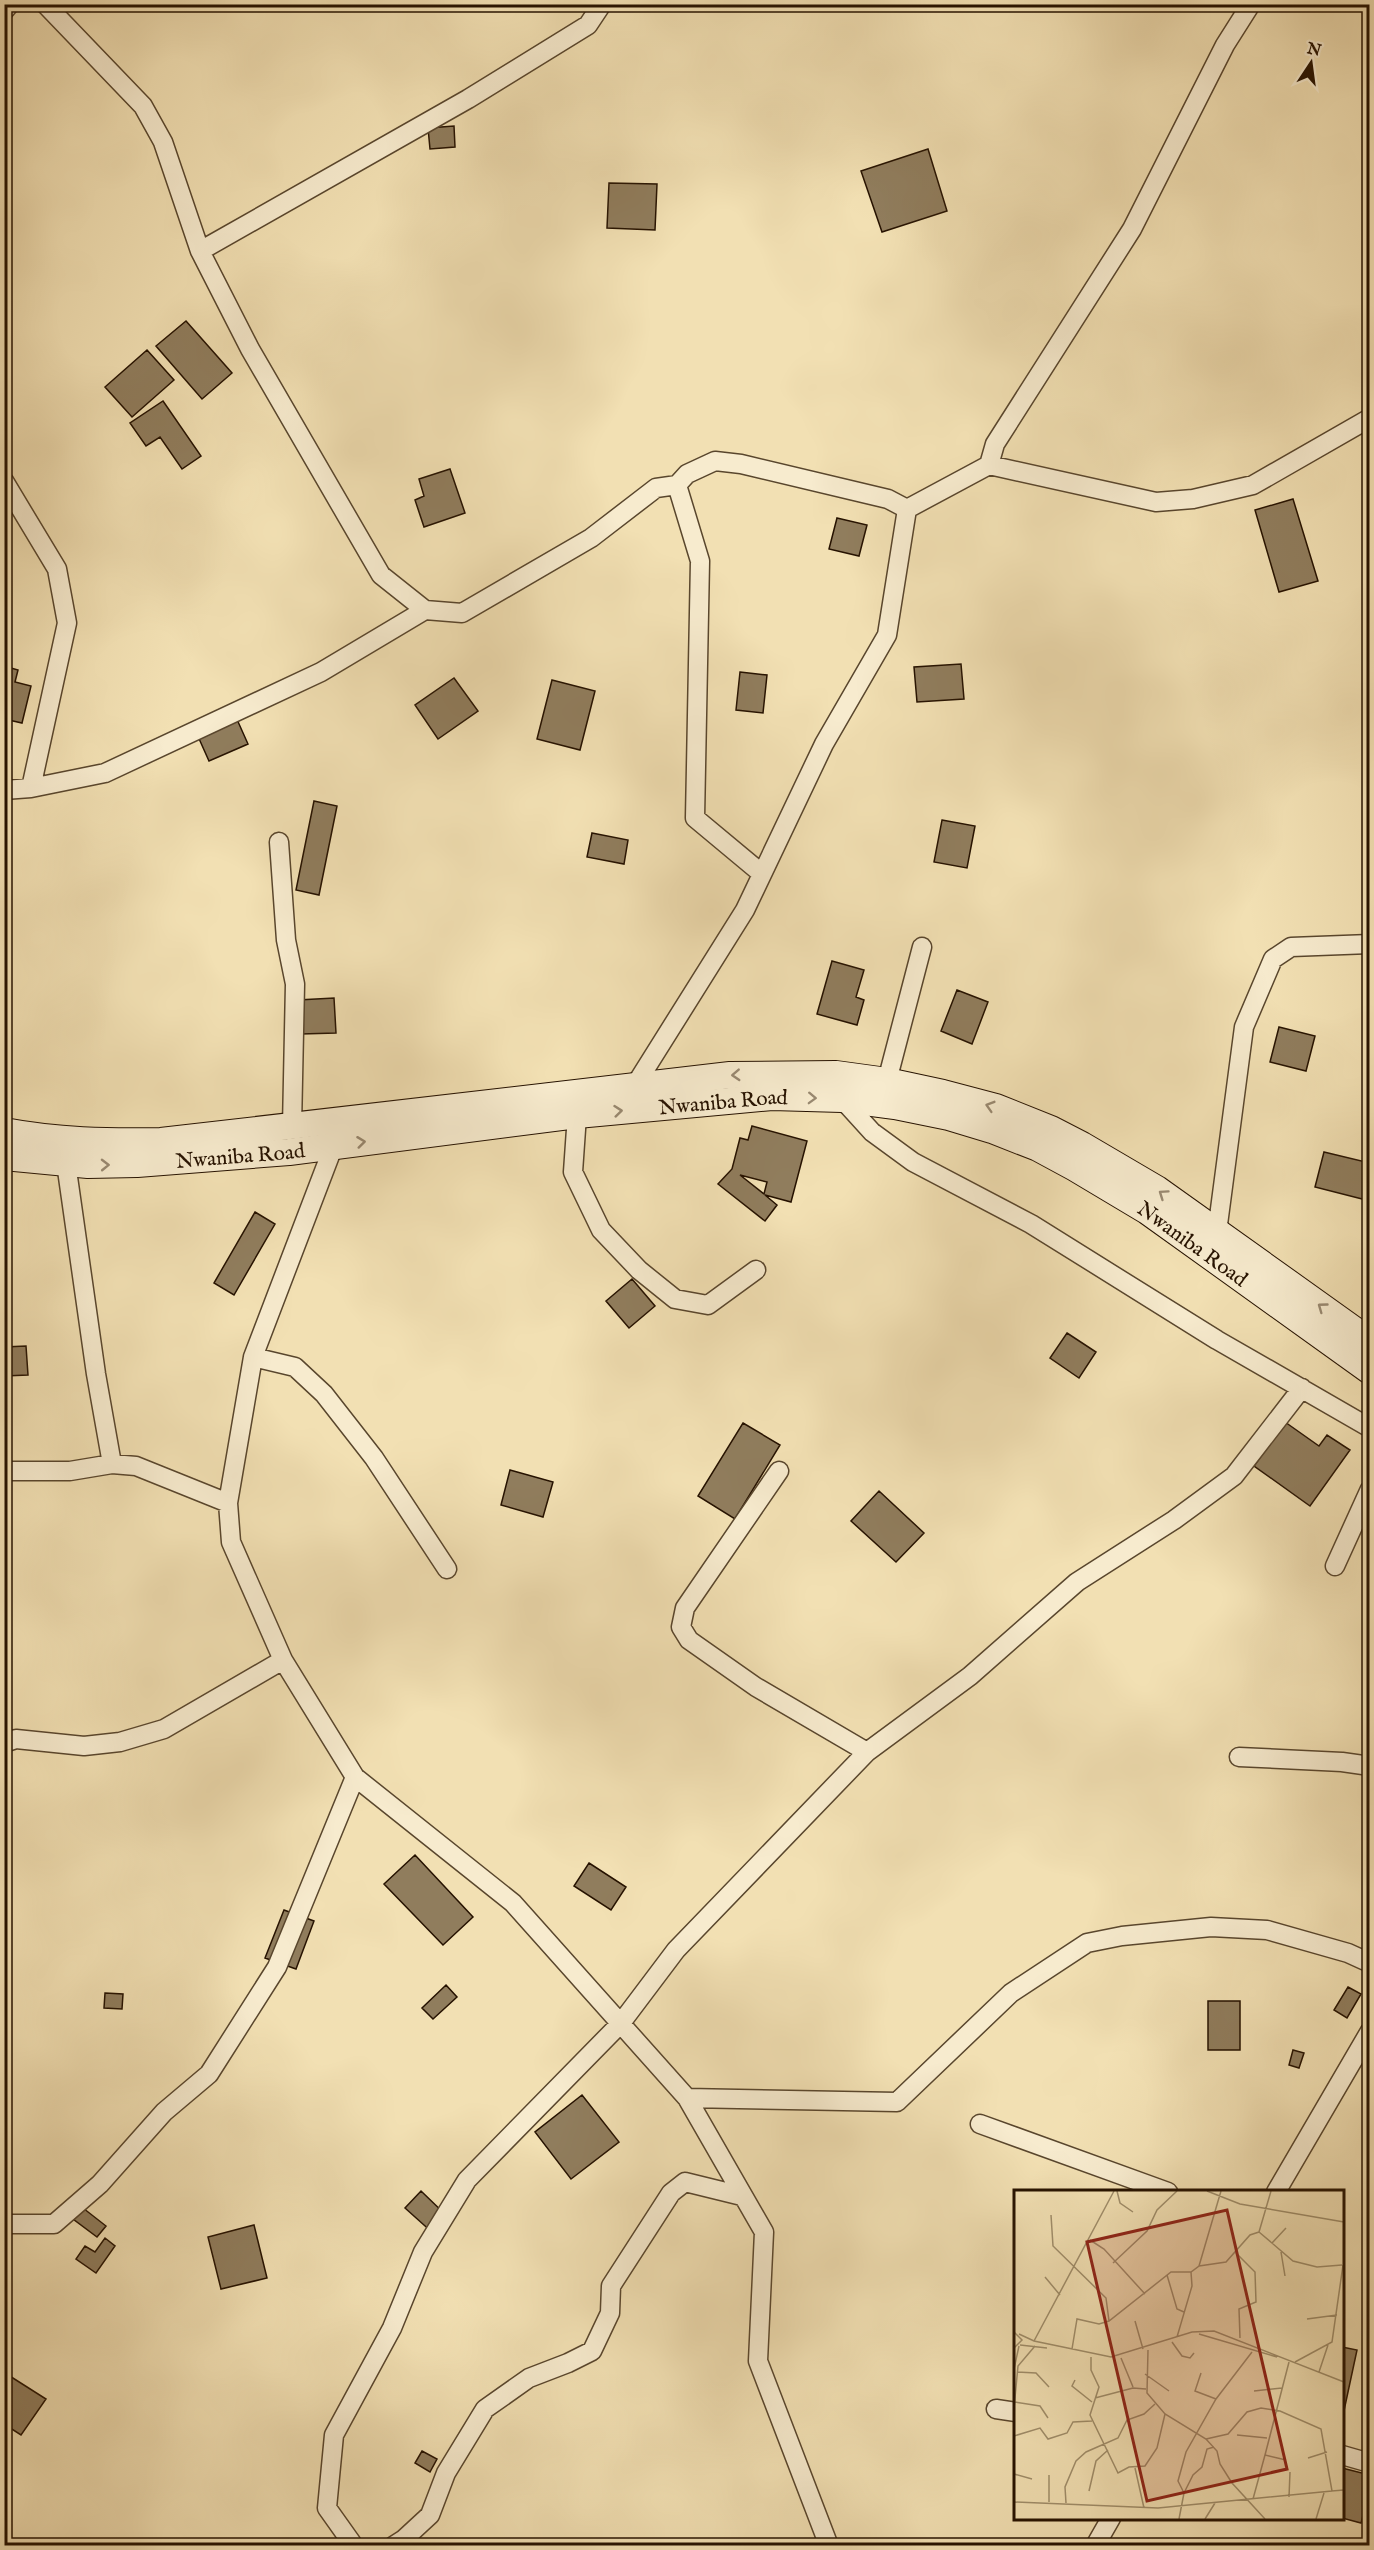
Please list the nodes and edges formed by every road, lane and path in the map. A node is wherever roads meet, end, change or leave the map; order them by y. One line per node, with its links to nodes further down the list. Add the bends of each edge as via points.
1 (10, 4): 5 (street)
2 (45, 4): 6 (street, via 143,106 163,142)
3 (602, 4): 6 (street, via 588,25 468,99)
4 (1251, 4): 8 (street, via 1224,45 1132,230 995,444)
5 (4, 11)
6 (200, 251): 12 (street, via 250,350 381,575)
7 (1368, 424): 8 (street, via 1253,485 1193,499 1156,502)
8 (988, 465): 11 (street)
9 (4, 480): 13 (street, via 57,569 67,623)
10 (677, 485): 11 (street, via 687,474 715,461 888,499); 12 (street, via 656,488 591,538 462,613); 16 (street, via 700,561 695,818)
11 (907, 509): 16 (street, via 887,635 824,744)
12 (425, 610): 13 (street, via 321,672 105,773)
13 (32, 788): 14 (street)
14 (4, 790)
15 (279, 842): 23 (street, via 286,940 295,984)
16 (761, 873): 20 (street, via 745,910)
17 (1370, 944): 28 (street, via 1291,947 1273,958 1244,1027)
18 (922, 947): 19 (street)
19 (887, 1081): 20 (main road, one-way to 20, via 787,1073 730,1075); 28 (main road, one-way to 19, via 1156,1189 1051,1129 996,1107)
20 (634, 1087): 23 (main road)
21 (842, 1099): 22 (main road, Nwaniba Road, one-way to 21, via 772,1097); 32 (main road, Nwaniba Road, via 949,1117 1038,1148 1147,1211); 33 (street, via 872,1132 913,1162 1031,1224)
22 (576, 1115): 25 (main road, Nwaniba Road, one-way to 22); 29 (street, via 573,1172 601,1230 639,1270 675,1299 708,1305)
23 (292, 1127): 24 (main road, via 161,1141 94,1142)
24 (4, 1131)
25 (334, 1146): 27 (main road, Nwaniba Road, one-way to 25, via 137,1164); 31 (street)
26 (4, 1157): 27 (main road, Nwaniba Road)
27 (66, 1163): 35 (street)
28 (1217, 1232): 30 (main road, one-way to 28)
29 (756, 1270)
30 (1370, 1341)
31 (253, 1357): 39 (street); 41 (street, via 295,1367 324,1394 374,1458)
32 (1370, 1371)
33 (1302, 1388): 34 (street); 44 (street, via 1234,1476 1077,1582 970,1676)
34 (1370, 1428)
35 (112, 1464): 36 (street, via 70,1471); 39 (street, via 136,1466)
36 (4, 1471)
37 (779, 1472): 44 (street, via 685,1608 681,1627 689,1640 756,1687)
38 (1370, 1489): 40 (street)
39 (228, 1503): 42 (street, via 231,1542)
40 (1335, 1566)
41 (447, 1569)
42 (283, 1660): 43 (street, via 164,1729 120,1742 84,1746 16,1739); 47 (street)
43 (4, 1743)
44 (867, 1752): 49 (street, via 676,1950)
45 (1239, 1757): 46 (street)
46 (1370, 1766)
47 (355, 1777): 49 (street, via 513,1903); 56 (street, via 277,1967 209,2074 164,2112 100,2184 54,2224)
48 (1370, 1963): 51 (street, via 1267,1930 1210,1927 1122,1936 1087,1943 1011,1993 897,2102)
49 (621, 2023): 51 (street); 62 (street, via 467,2180 423,2252 392,2328 334,2435 327,2508)
50 (1370, 2031): 54 (street)
51 (687, 2098): 55 (street)
52 (980, 2124): 53 (street)
53 (1162, 2190)
54 (1277, 2190)
55 (742, 2196): 63 (street, via 685,2182 671,2193 611,2286 610,2313 592,2351 529,2378 484,2409 446,2473 430,2515); 64 (street, via 764,2232 758,2361)
56 (4, 2224)
57 (996, 2409): 58 (street)
58 (1014, 2412)
59 (1344, 2456): 60 (street)
60 (1370, 2463)
61 (1110, 2520): 65 (street)
62 (354, 2546)
63 (393, 2546)
64 (830, 2546)
65 (1095, 2546)

